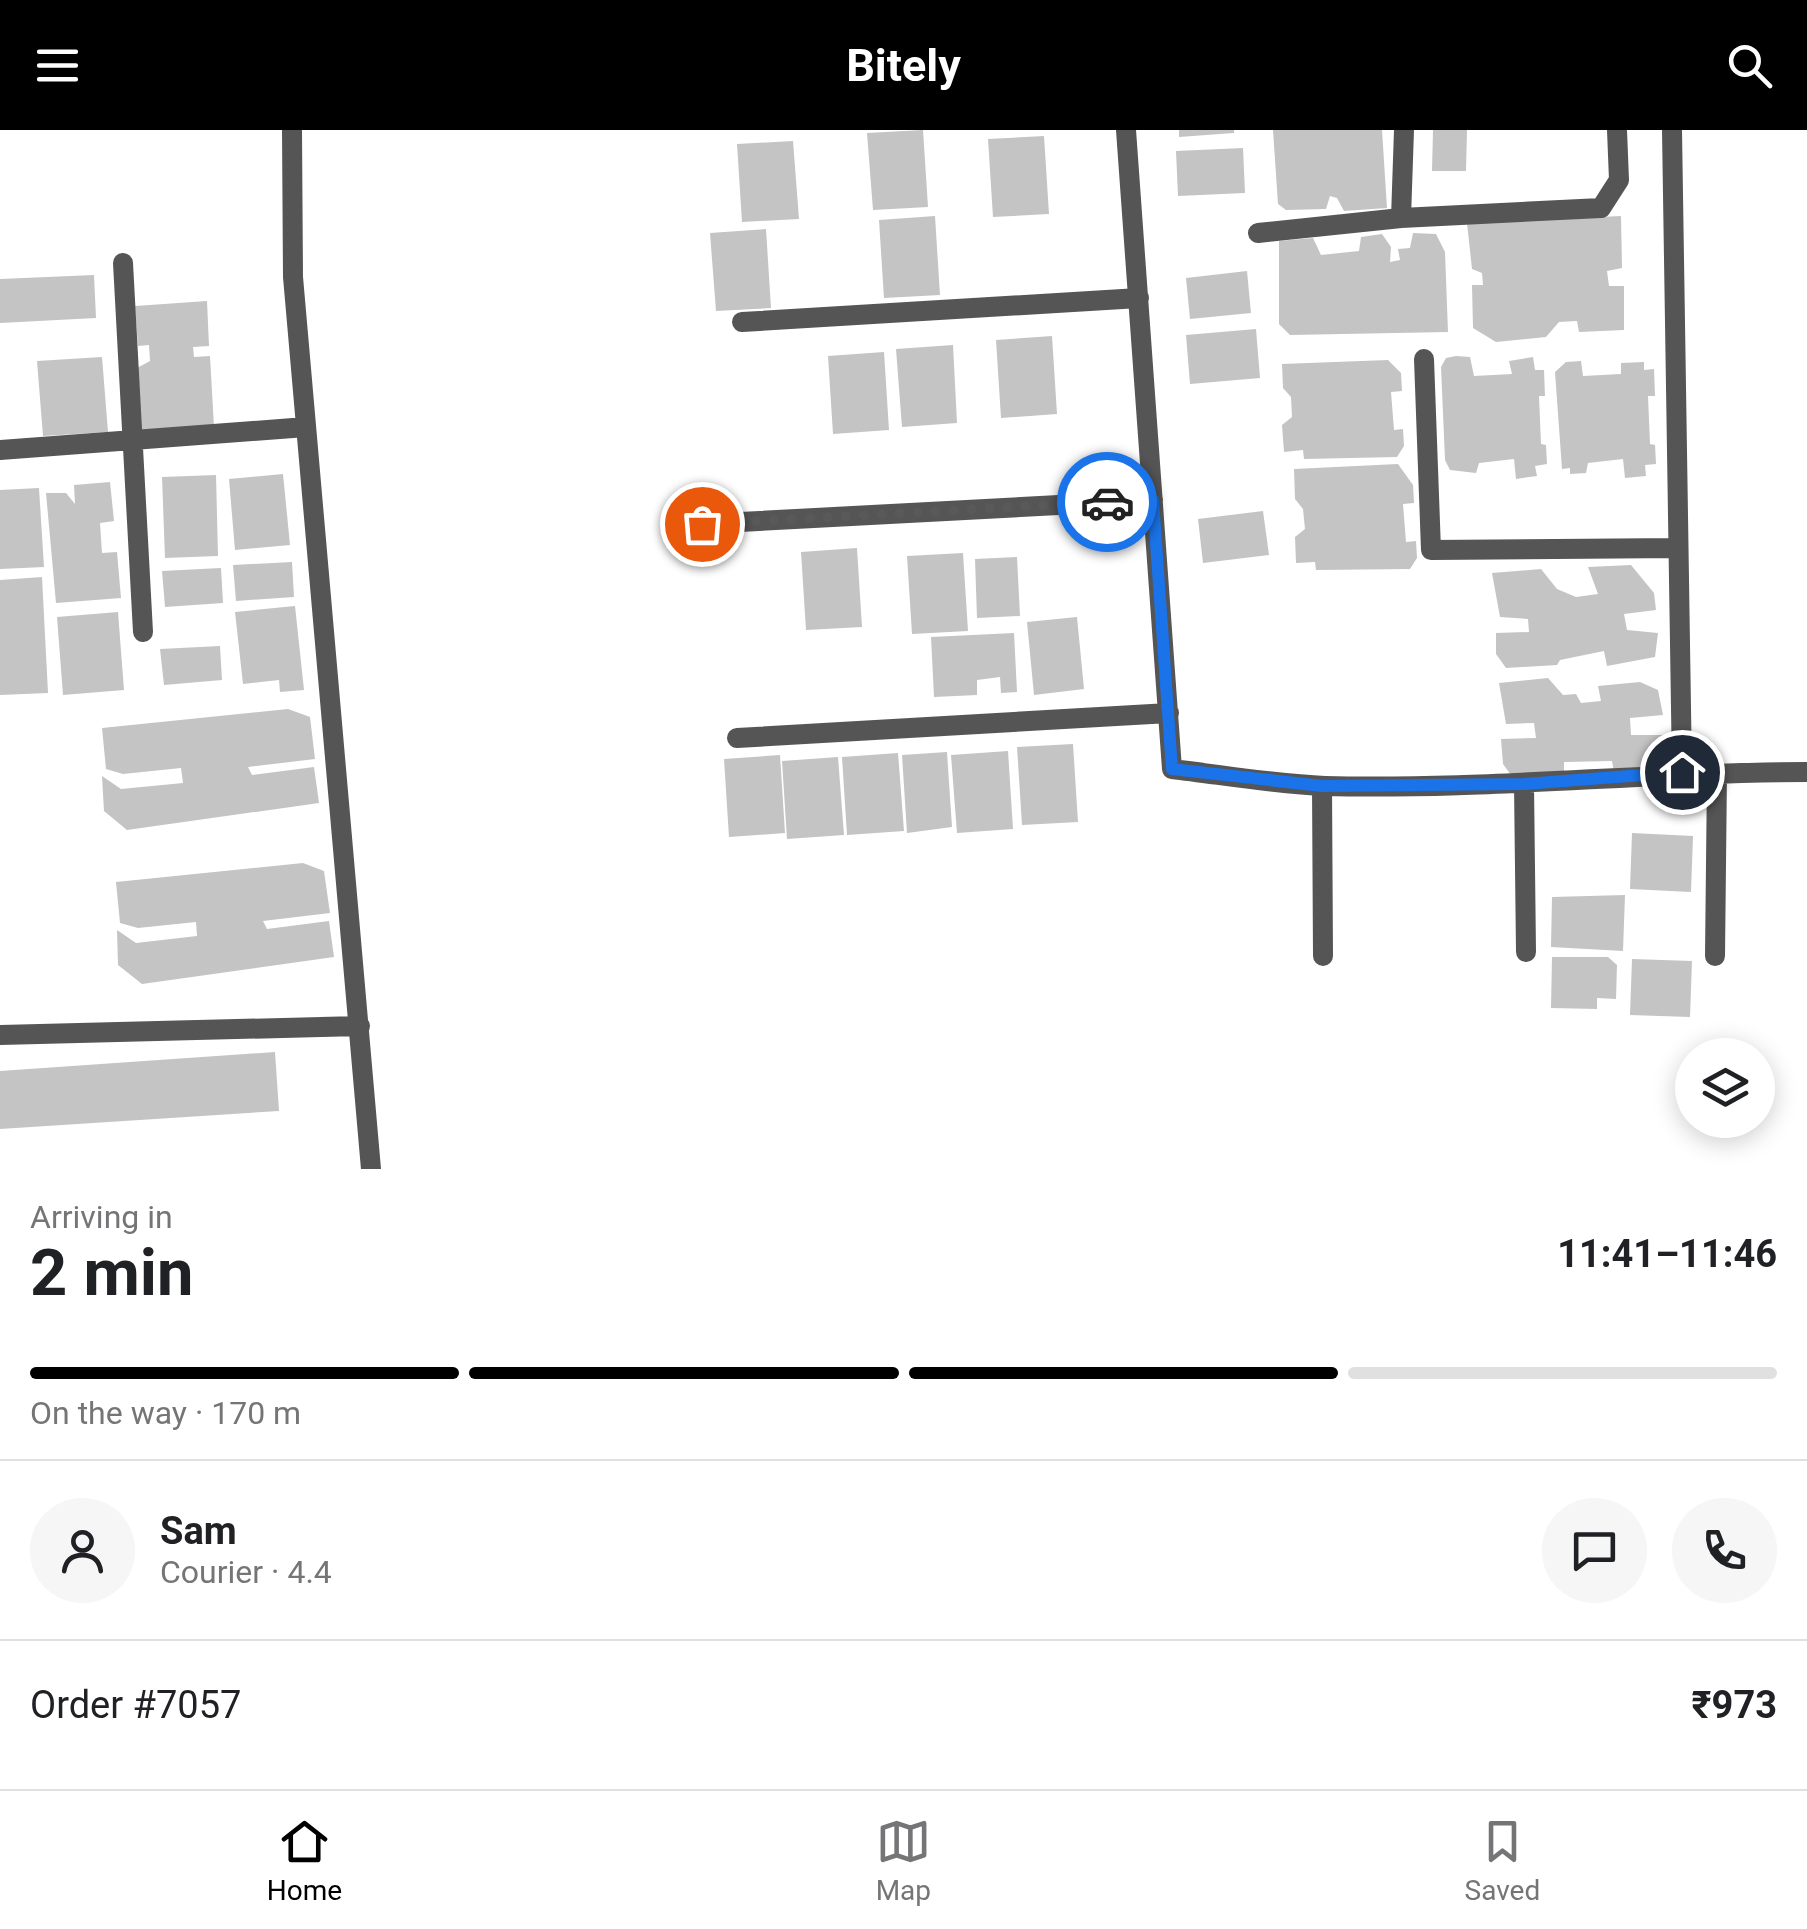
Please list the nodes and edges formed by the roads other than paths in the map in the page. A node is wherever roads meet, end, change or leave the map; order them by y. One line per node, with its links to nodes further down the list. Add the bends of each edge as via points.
1 (292, 130): 12 (street, via 293,278)
2 (1126, 130): 9 (street)
3 (1404, 130): 6 (street)
4 (1618, 130): 6 (street, via 1619,180 1601,208)
5 (1672, 130): 17 (street)
6 (1401, 218): 7 (street)
7 (1258, 233)
8 (122, 263): 13 (street)
9 (1139, 298): 10 (street); 15 (street)
10 (742, 322)
11 (1424, 359): 17 (street, via 1431,550)
12 (306, 427): 13 (street); 29 (street)
13 (133, 440): 14 (street); 18 (street)
14 (0, 450)
15 (1153, 500): 16 (street); 19 (street)
16 (702, 524)
17 (1678, 548): 21 (street)
18 (142, 632)
19 (1168, 712): 20 (street); 25 (street, via 1172,769)
20 (736, 738)
21 (1682, 772): 22 (street); 24 (street)
22 (1717, 772): 23 (street); 28 (street)
23 (1807, 772)
24 (1524, 784): 25 (street); 26 (street)
25 (1322, 786): 27 (street)
26 (1526, 952)
27 (1323, 956)
28 (1715, 956)
29 (360, 1026): 30 (street); 31 (street)
30 (0, 1035)
31 (371, 1169)

